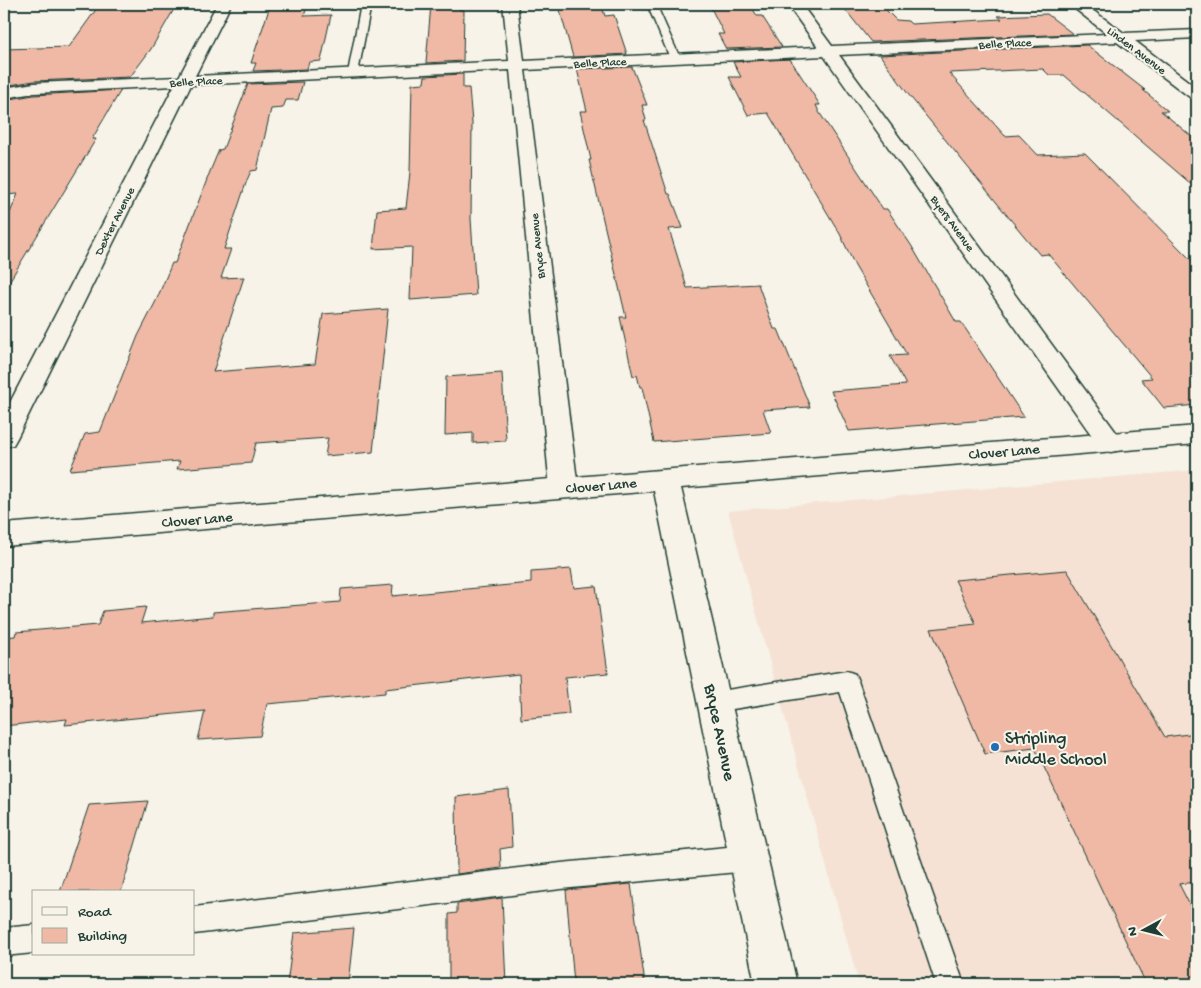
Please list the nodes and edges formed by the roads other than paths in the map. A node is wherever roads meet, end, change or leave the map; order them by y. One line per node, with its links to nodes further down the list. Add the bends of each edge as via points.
1 (224, 4): 13 (street, Dexter Avenue)
2 (366, 4): 12 (lane)
3 (510, 4): 11 (street, Bryce Avenue)
4 (651, 4): 10 (lane)
5 (794, 4): 9 (street, Byers Avenue)
6 (1076, 4): 8 (street, Linden Avenue)
7 (1197, 34): 8 (street, Belle Place)
8 (1120, 37): 9 (street, Belle Place); 15 (street, Linden Avenue)
9 (828, 51): 10 (street, Belle Place); 18 (street, Byers Avenue)
10 (675, 58): 11 (street, Belle Place)
11 (517, 66): 12 (street, Belle Place); 20 (street, Bryce Avenue)
12 (353, 73): 13 (street, Belle Place)
13 (186, 81): 14 (street, Belle Place, via 34,88); 17 (street, Dexter Avenue)
14 (4, 93)
15 (1197, 95)
16 (1197, 435): 18 (street, Clover Lane)
17 (4, 438)
18 (1111, 443): 19 (street, Clover Lane)
19 (665, 480): 20 (street, Clover Lane); 22 (street, Bryce Avenue)
20 (564, 488): 21 (street, Clover Lane)
21 (4, 535)
22 (714, 702): 23 (street, Bryce Avenue); 28 (lane, via 847,681)
23 (748, 858): 24 (lane, via 551,877); 27 (street, Bryce Avenue)
24 (195, 921)
25 (32, 939): 26 (lane)
26 (4, 942)
27 (776, 984)
28 (950, 984)

